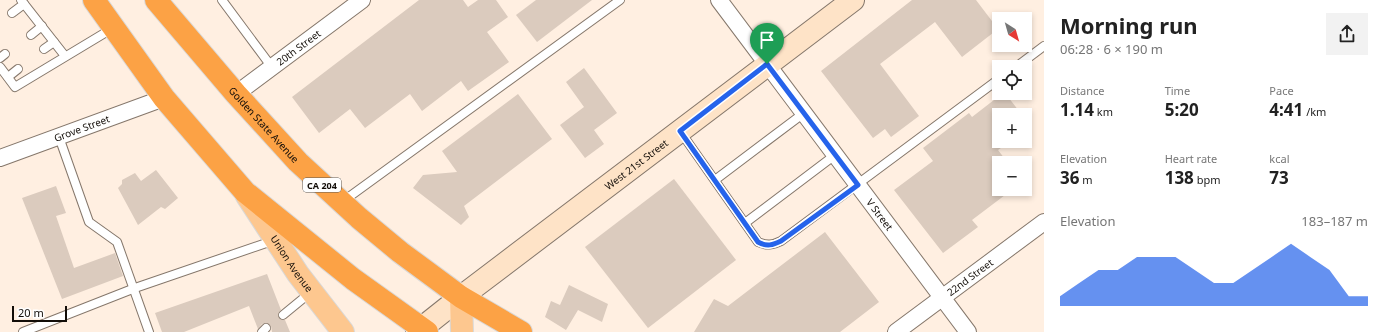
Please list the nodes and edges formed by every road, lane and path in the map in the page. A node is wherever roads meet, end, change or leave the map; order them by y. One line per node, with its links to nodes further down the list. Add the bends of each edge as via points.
1 (94, 0): 11 (highway)
2 (156, 0): 24 (highway, Golden State Avenue / CA 204)
3 (222, 0): 19 (lane)
4 (362, 0): 19 (street, 20th Street)
5 (620, 0): 34 (lane)
6 (719, 0): 18 (street, V Street)
7 (853, 0): 18 (street, West 21st Street)
8 (22, 2): 9 (lane); 10 (lane)
9 (12, 13)
10 (42, 26): 12 (lane); 13 (lane)
11 (113, 27): 16 (lane); 25 (highway)
12 (31, 35)
13 (54, 42): 15 (lane); 16 (lane)
14 (1044, 46): 17 (lane)
15 (44, 49)
16 (65, 56): 22 (lane, via 15,87)
17 (1025, 60)
18 (767, 64): 26 (street, V Street); 27 (street, West 21st Street)
19 (271, 66): 24 (street, 20th Street)
20 (0, 67): 22 (lane)
21 (18, 69): 22 (lane)
22 (8, 77)
23 (992, 85): 32 (lane)
24 (236, 94): 34 (highway, Golden State Avenue / CA 204, via 298,162)
25 (164, 98): 28 (street, Grove Street); 33 (highway)
26 (804, 113): 29 (street, V Street); 31 (lane)
27 (680, 131): 31 (lane); 40 (street, West 21st Street)
28 (59, 136): 30 (street, Grove Street); 38 (lane, via 89,222 117,242)
29 (835, 155): 32 (street, V Street); 36 (lane)
30 (0, 158)
31 (715, 180): 36 (lane)
32 (858, 185): 36 (lane, via 774,245 758,242); 41 (street, V Street)
33 (245, 192): 37 (main road, Union Avenue); 43 (highway)
34 (342, 202): 40 (highway, Golden State Avenue / CA 204, via 400,252)
35 (1044, 222): 41 (street, 22nd Street)
36 (745, 223)
37 (276, 240): 38 (lane); 39 (main road, Union Avenue)
38 (135, 288): 44 (lane); 45 (lane)
39 (312, 292): 42 (lane); 46 (main road, Union Avenue)
40 (461, 297): 43 (street, West 21st Street); 47 (main road); 48 (highway, Golden State Avenue / CA 204)
41 (942, 298): 49 (street, 22nd Street); 50 (street, V Street)
42 (283, 316)
43 (421, 331)
44 (23, 332)
45 (149, 332)
46 (343, 332)
47 (462, 332)
48 (521, 332)
49 (896, 332)
50 (968, 332)

